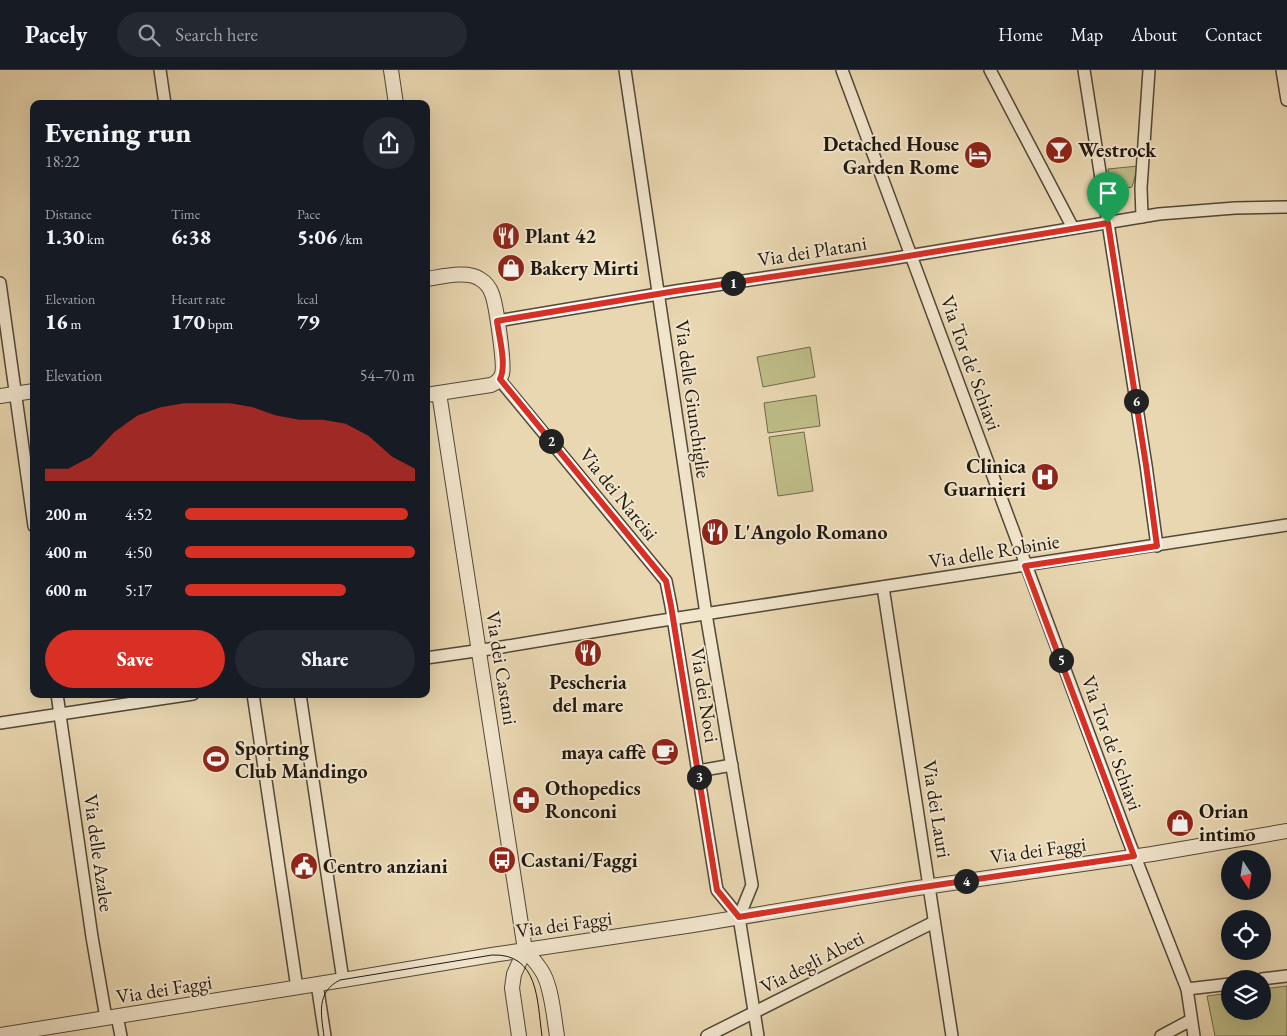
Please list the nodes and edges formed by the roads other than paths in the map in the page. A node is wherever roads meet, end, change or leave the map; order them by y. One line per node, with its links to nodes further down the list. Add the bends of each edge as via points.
1 (160, 70): 9 (street)
2 (391, 70): 10 (street)
3 (625, 70): 19 (street, Via delle Giunchiglie)
4 (842, 70): 16 (street, Via Tor de' Schiavi)
5 (990, 70): 15 (street)
6 (1084, 70): 14 (street)
7 (1149, 70): 13 (street)
8 (1282, 70): 11 (street)
9 (164, 100)
10 (395, 100)
11 (1287, 100)
12 (1287, 207): 13 (street, via 1190,211)
13 (1142, 217): 14 (street, Via dei Platani)
14 (1108, 223): 15 (street, Via dei Platani); 28 (street)
15 (1073, 228): 16 (street, Via dei Platani)
16 (910, 255): 19 (street, Via dei Platani); 29 (street, Via Tor de' Schiavi)
17 (430, 279): 20 (street, via 467,275 481,279 490,288)
18 (0, 283): 23 (street)
19 (658, 294): 20 (street, Via dei Platani); 31 (street, Via delle Giunchiglie)
20 (497, 321): 21 (street, via 503,365)
21 (500, 379): 24 (street, via 488,386); 32 (street, Via dei Narcisi, via 666,581)
22 (30, 391): 23 (street)
23 (16, 393): 25 (street); 26 (street)
24 (433, 394): 33 (street, Via dei Castani)
25 (0, 396)
26 (30, 496)
27 (1287, 525): 28 (street, Via delle Robinie)
28 (1157, 546): 29 (street, Via delle Robinie)
29 (1025, 566): 30 (street, Via delle Robinie); 44 (street, Via Tor de' Schiavi)
30 (883, 587): 31 (street, Via delle Robinie); 45 (street, Via dei Lauri)
31 (706, 614): 32 (street, Via delle Robinie); 41 (street, Via dei Noci)
32 (673, 619): 33 (street); 42 (street, Via dei Noci)
33 (478, 651): 34 (street); 48 (street, Via dei Castani)
34 (430, 657)
35 (58, 698): 39 (street, Via delle Azalee)
36 (167, 698): 39 (street)
37 (254, 698): 54 (street)
38 (301, 698): 51 (street)
39 (60, 714): 40 (street); 57 (street, Via delle Azalee, via 91,927)
40 (0, 723)
41 (732, 765): 42 (street); 46 (street, Via dei Noci, via 752,884)
42 (698, 771): 46 (street, Via dei Noci, via 717,890)
43 (1287, 832): 44 (street, Via dei Faggi)
44 (1134, 856): 45 (street, Via dei Faggi); 55 (street, Via Tor de' Schiavi)
45 (930, 886): 46 (street, Via dei Faggi); 47 (street, Via dei Lauri)
46 (739, 917): 48 (street, Via dei Faggi); 56 (street, Via dei Noci)
47 (934, 922): 56 (street, Via degli Abeti); 66 (street, Via dei Lauri)
48 (525, 950): 51 (street, Via dei Faggi); 62 (street, via 512,983); 63 (street, via 545,978)
49 (1287, 976): 50 (street)
50 (1271, 978)
51 (343, 980): 52 (street, Via dei Faggi)
52 (317, 984): 54 (street, Via dei Faggi); 61 (street)
53 (1221, 985): 55 (street)
54 (297, 988): 57 (street, Via dei Faggi)
55 (1187, 989): 58 (street, Via Tor de' Schiavi)
56 (755, 1011): 64 (street, Via degli Abeti); 65 (street, Via dei Noci)
57 (111, 1017): 59 (street, Via dei Faggi); 60 (street, Via delle Azalee)
58 (1191, 1020): 67 (street); 68 (street, Via Tor de' Schiavi)
59 (0, 1035)
60 (121, 1036)
61 (325, 1036)
62 (519, 1036)
63 (557, 1036)
64 (706, 1036)
65 (758, 1036)
66 (952, 1036)
67 (1161, 1036)
68 (1194, 1036)

